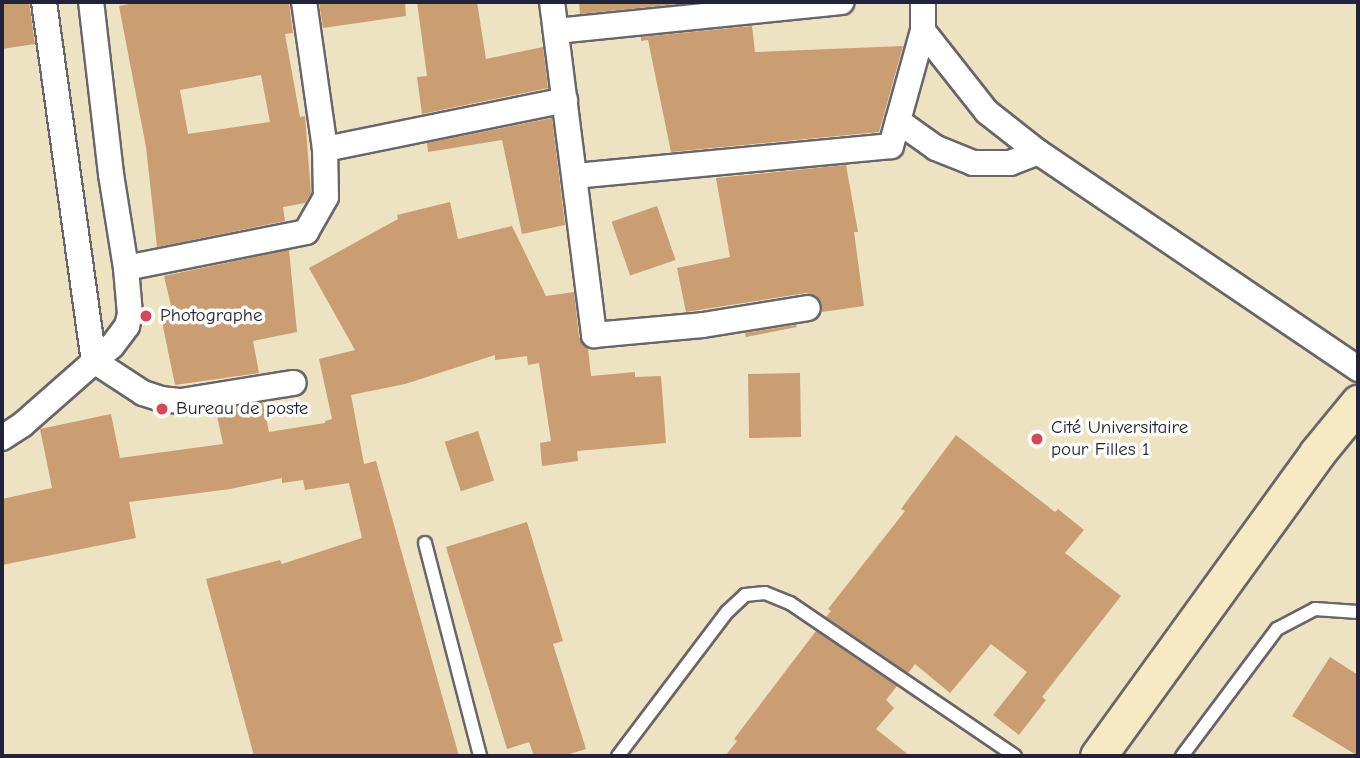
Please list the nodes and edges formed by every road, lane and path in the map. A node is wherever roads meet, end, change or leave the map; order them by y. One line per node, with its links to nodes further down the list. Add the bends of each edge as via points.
1 (44, 2): 16 (street)
2 (91, 2): 14 (street)
3 (304, 2): 11 (street)
4 (552, 2): 7 (street)
5 (842, 2): 7 (street)
6 (923, 2): 8 (street)
7 (556, 31): 9 (street)
8 (923, 31): 10 (street); 12 (street, via 987,112)
9 (565, 100): 11 (street); 13 (street)
10 (898, 121): 12 (street, via 936,148 973,163 1010,163); 13 (street, via 891,146)
11 (325, 149): 14 (street, via 326,197 306,232)
12 (1038, 152): 17 (street)
13 (575, 176): 15 (street, via 594,335 703,325)
14 (126, 268): 16 (street, via 127,326)
15 (807, 308)
16 (94, 361): 18 (street, via 143,393 161,399 181,401); 20 (street)
17 (1358, 369)
18 (294, 383)
19 (1358, 403): 26 (main road)
20 (2, 438)
21 (425, 543): 23 (lane)
22 (1358, 612): 27 (lane, via 1315,609 1277,629)
23 (480, 756)
24 (618, 756): 25 (lane, via 727,612 745,595 765,593 790,603)
25 (1015, 756)
26 (1098, 756)
27 (1182, 756)

